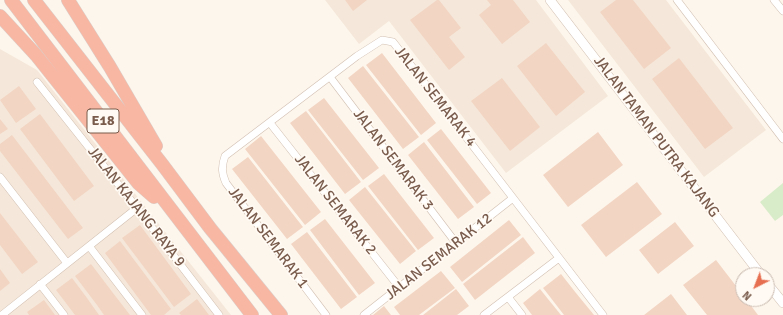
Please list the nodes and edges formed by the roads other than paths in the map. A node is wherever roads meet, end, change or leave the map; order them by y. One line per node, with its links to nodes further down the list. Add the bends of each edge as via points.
1 (11, 0): 18 (highway, E18)
2 (34, 0): 15 (highway, E18)
3 (68, 0): 15 (highway)
4 (550, 0): 23 (street, JALAN TAMAN PUTRA KAJANG)
5 (677, 0): 12 (street)
6 (774, 0): 7 (street)
7 (783, 11)
8 (0, 16): 18 (highway, via 36,56 138,183)
9 (330, 77): 11 (street, JALAN SEMARAK 4); 16 (street, JALAN SEMARAK 4, via 382,40 393,42); 19 (street, JALAN SEMARAK 3)
10 (37, 82): 17 (street, JALAN KAJANG RAYA 9)
11 (270, 123): 13 (street, JALAN SEMARAK 4); 25 (street, JALAN SEMARAK 2)
12 (783, 139)
13 (225, 156): 35 (street, JALAN SEMARAK 1, via 222,175 226,183)
14 (0, 177): 22 (street)
15 (181, 189): 34 (highway, E18)
16 (514, 198): 19 (street, JALAN SEMARAK 12); 21 (street, JALAN SEMARAK 4)
17 (137, 208): 20 (street); 32 (street, JALAN KAJANG RAYA 9)
18 (175, 215): 33 (highway, E18)
19 (456, 243): 25 (street, JALAN SEMARAK 12)
20 (89, 246): 22 (street); 31 (street)
21 (559, 258): 27 (street); 39 (street, JALAN SEMARAK 4)
22 (67, 263): 24 (street)
23 (755, 267)
24 (40, 284): 29 (street); 30 (street)
25 (399, 288): 36 (street, JALAN SEMARAK 12)
26 (775, 293): 28 (street)
27 (508, 297): 37 (street); 38 (street)
28 (783, 303)
29 (2, 315)
30 (64, 315)
31 (142, 315)
32 (219, 315)
33 (252, 315)
34 (281, 315)
35 (326, 315)
36 (364, 315)
37 (484, 315)
38 (522, 315)
39 (604, 315)

